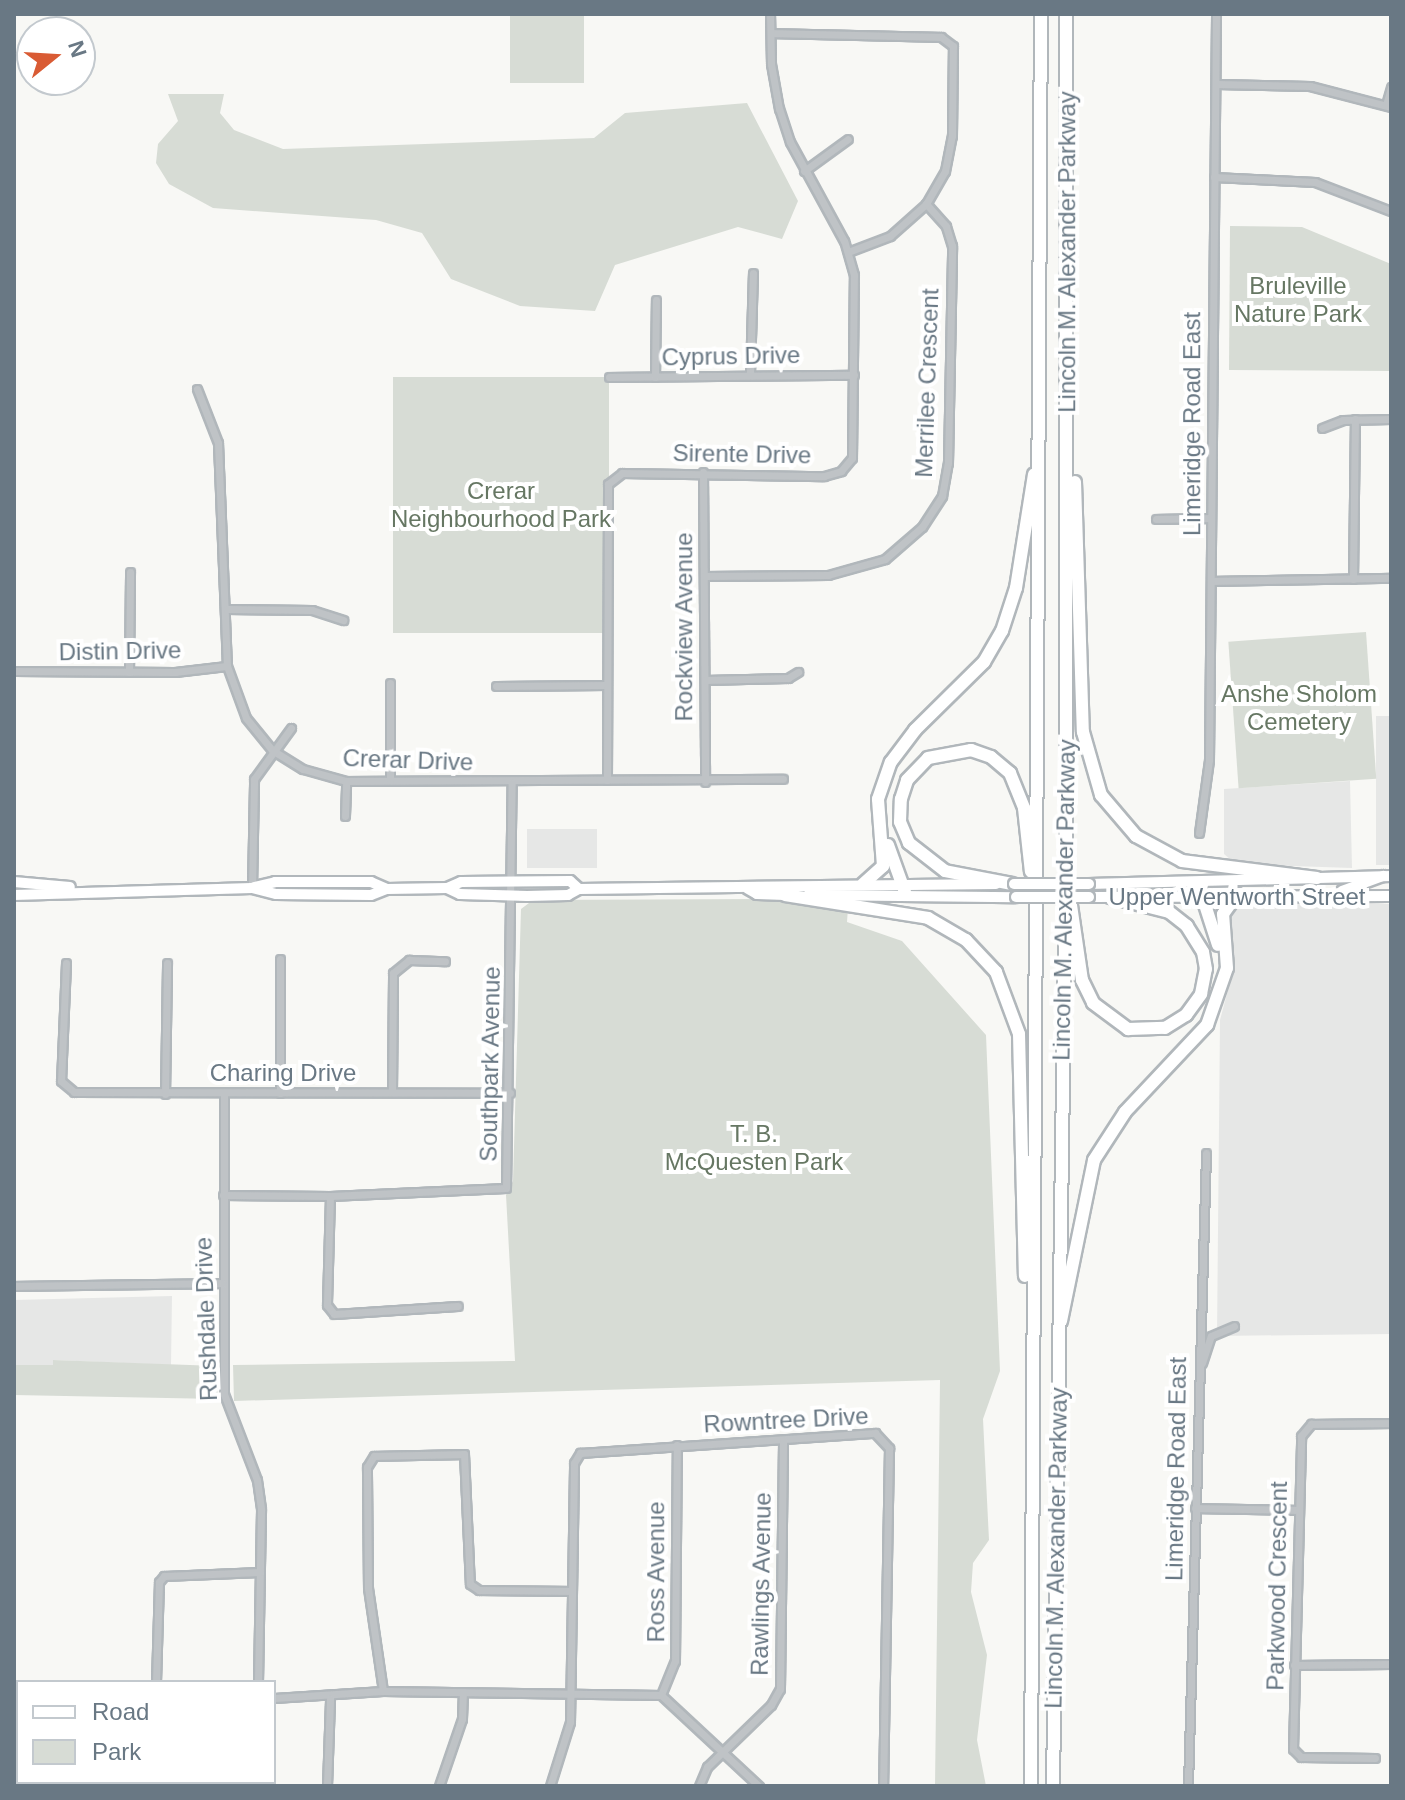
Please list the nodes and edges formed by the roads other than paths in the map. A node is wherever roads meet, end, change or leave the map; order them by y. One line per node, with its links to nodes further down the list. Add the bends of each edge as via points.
1 (770, 14): 5 (street, Sirente Drive)
2 (1041, 14): 26 (highway, Lincoln M. Alexander Parkway)
3 (1066, 14): 22 (highway, Lincoln M. Alexander Parkway)
4 (1216, 14): 6 (street, Limeridge Road East)
5 (771, 33): 10 (street, Sirente Drive, via 779,109); 12 (street, via 949,40 952,136 945,171)
6 (1216, 84): 8 (street, via 1310,86); 11 (street, Limeridge Road East)
7 (1391, 87): 8 (street)
8 (1388, 106)
9 (848, 139): 10 (street)
10 (804, 171): 14 (street, Sirente Drive)
11 (1214, 177): 13 (street, via 1315,182); 28 (street, Limeridge Road East)
12 (927, 203): 14 (street, via 890,236); 31 (street, Merrilee Crescent, via 946,226 952,253 948,463 942,496 903,547 851,573)
13 (1391, 211)
14 (848, 252): 18 (street, Sirente Drive, via 854,275)
15 (753, 273): 17 (street)
16 (656, 300): 20 (street)
17 (750, 373): 18 (street, Cyprus Drive); 20 (street, Cyprus Drive)
18 (854, 375): 27 (street, Sirente Drive, via 852,458 841,471 810,476)
19 (609, 377): 20 (street, Cyprus Drive)
20 (655, 377)
21 (197, 389): 35 (street, Crerar Drive, via 218,443)
22 (1067, 396): 56 (highway, Lincoln M. Alexander Parkway); 58 (highway, via 1073,422 1083,732 1101,795 1136,836 1182,861)
23 (1355, 419): 24 (street); 25 (street); 33 (street)
24 (1391, 419)
25 (1322, 428)
26 (1040, 458): 47 (highway, via 1031,482 1016,588 1002,631 984,662 915,730); 78 (highway, Lincoln M. Alexander Parkway)
27 (703, 472): 31 (street, Rockview Avenue); 43 (street, Sirente Drive, via 622,473 608,484)
28 (1211, 518): 29 (street); 34 (street, Limeridge Road East)
29 (1156, 519)
30 (130, 572): 39 (street)
31 (704, 576): 41 (street, Rockview Avenue)
32 (1391, 578): 33 (street)
33 (1353, 579): 34 (street)
34 (1212, 581): 55 (street, Limeridge Road East, via 1208,795)
35 (227, 609): 36 (street, via 312,610); 37 (street, Crerar Drive)
36 (343, 620)
37 (227, 666): 39 (street, Distin Drive); 46 (street, Crerar Drive, via 246,718)
38 (14, 671): 39 (street, Distin Drive)
39 (129, 672)
40 (798, 672): 41 (street, via 788,678)
41 (705, 680): 53 (street, Rockview Avenue)
42 (390, 683): 49 (street)
43 (606, 685): 44 (street); 50 (street, Sirente Drive)
44 (496, 686)
45 (291, 728): 46 (street)
46 (272, 750): 51 (street, Crerar Drive, via 303,769); 63 (street, via 252,788)
47 (891, 762): 62 (highway, via 878,799 883,866); 69 (highway, via 884,823)
48 (783, 779): 53 (street, Crerar Drive)
49 (390, 780): 51 (street, Crerar Drive); 52 (street, Crerar Drive)
50 (607, 780): 52 (street, Crerar Drive); 53 (street, Crerar Drive)
51 (346, 781): 54 (street)
52 (512, 782): 59 (street, Southpark Avenue)
53 (705, 782)
54 (345, 816)
55 (1199, 833)
56 (1066, 867): 77 (highway, via 1082,980 1093,1003 1128,1029 1165,1028 1186,1015 1201,994 1203,952 1187,926 1169,912); 96 (highway, Lincoln M. Alexander Parkway)
57 (1387, 876): 58 (main road, Upper Wentworth Street); 75 (main road)
58 (1317, 878): 61 (main road, Upper Wentworth Street)
59 (513, 881): 64 (main road, Upper Wentworth Street, via 461,882); 66 (main road, Upper Wentworth Street, via 570,881); 74 (street, Southpark Avenue)
60 (14, 882): 65 (main road, Upper Wentworth Street)
61 (1198, 883): 68 (main road, Upper Wentworth Street, bridge); 72 (highway)
62 (863, 884): 67 (main road, Upper Wentworth Street); 69 (main road, Upper Wentworth Street)
63 (252, 888): 64 (main road, Upper Wentworth Street, via 276,894 371,895 387,889); 65 (main road, Upper Wentworth Street)
64 (447, 888): 74 (main road, Upper Wentworth Street, via 460,894)
65 (80, 889): 70 (main road, Upper Wentworth Street)
66 (579, 889): 67 (main road, Upper Wentworth Street); 74 (main road, Upper Wentworth Street, via 568,895)
67 (748, 889): 71 (main road, Upper Wentworth Street)
68 (1014, 889): 69 (main road, Upper Wentworth Street); 77 (main road, Upper Wentworth Street, bridge); 78 (highway, via 945,871 909,843 900,822 901,799 907,780 928,758 971,750 991,757 1010,773 1024,808)
69 (902, 890): 71 (main road, Upper Wentworth Street)
70 (14, 895)
71 (785, 895): 98 (highway, via 928,918 977,949 1004,985 1021,1051 1026,1370)
72 (1206, 895): 73 (main road, Upper Wentworth Street); 77 (main road, Upper Wentworth Street); 83 (highway, via 1220,953)
73 (1237, 895): 75 (main road, Upper Wentworth Street); 83 (highway, via 1223,914 1227,968)
74 (513, 896): 87 (street, Southpark Avenue)
75 (1321, 896): 76 (main road, Upper Wentworth Street)
76 (1391, 896)
77 (1110, 897)
78 (1038, 928): 98 (highway, Lincoln M. Alexander Parkway)
79 (280, 959): 86 (street)
80 (445, 961): 84 (street, via 409,960 393,973)
81 (66, 963): 88 (street, Charing Drive, via 61,1081 74,1092)
82 (167, 963): 88 (street)
83 (1221, 992): 96 (highway, via 1207,1025 1125,1112 1094,1160 1076,1236 1069,1301)
84 (392, 1092): 86 (street, Charing Drive); 87 (street, Charing Drive)
85 (224, 1093): 86 (street, Charing Drive); 88 (street, Charing Drive); 90 (street, Rushdale Drive)
86 (280, 1093)
87 (510, 1093): 91 (street, Southpark Avenue, via 509,1181 503,1190)
88 (165, 1094)
89 (1206, 1153): 97 (street, Limeridge Road East)
90 (223, 1195): 91 (street, Southpark Avenue); 92 (street, Rushdale Drive)
91 (330, 1196): 94 (street, via 327,1305 334,1314)
92 (223, 1283): 93 (street); 104 (street, Rushdale Drive, via 224,1394 257,1480)
93 (14, 1286)
94 (458, 1306)
95 (1234, 1326): 97 (street, via 1211,1336)
96 (1059, 1327): 125 (highway, Lincoln M. Alexander Parkway)
97 (1199, 1377): 102 (street, Limeridge Road East)
98 (1032, 1394): 124 (highway, Lincoln M. Alexander Parkway)
99 (1391, 1423): 103 (street, Parkwood Crescent, via 1307,1425 1301,1436)
100 (783, 1440): 101 (street, Rowntree Drive); 116 (street, Rawlings Avenue, via 780,1686 771,1705); 123 (street, Rowntree Drive, via 875,1433 887,1443)
101 (677, 1445): 105 (street, Rowntree Drive, via 577,1456); 113 (street, Ross Avenue, via 675,1661)
102 (1195, 1508): 103 (street); 126 (street, Limeridge Road East)
103 (1298, 1510): 107 (street, Parkwood Crescent)
104 (260, 1572): 108 (street, via 164,1576 159,1582); 109 (street, Rushdale Drive)
105 (572, 1591): 110 (street, via 475,1589 468,1581 466,1456 452,1451 374,1456 367,1467 368,1588); 112 (street, Rowntree Drive)
106 (1391, 1664): 107 (street)
107 (1294, 1665): 117 (street, Parkwood Crescent, via 1293,1743 1298,1755)
108 (156, 1680)
109 (258, 1680)
110 (383, 1691): 111 (street); 115 (street)
111 (463, 1692): 112 (street); 119 (street, via 462,1719)
112 (570, 1692): 113 (street); 120 (street, Rowntree Drive, via 569,1725)
113 (661, 1695): 116 (street)
114 (276, 1698): 115 (street)
115 (330, 1698): 118 (street)
116 (722, 1751): 121 (street, Rawlings Avenue); 122 (street)
117 (1375, 1758)
118 (327, 1786)
119 (439, 1786)
120 (550, 1786)
121 (699, 1786)
122 (759, 1786)
123 (883, 1786)
124 (1031, 1786)
125 (1053, 1786)
126 (1188, 1786)

